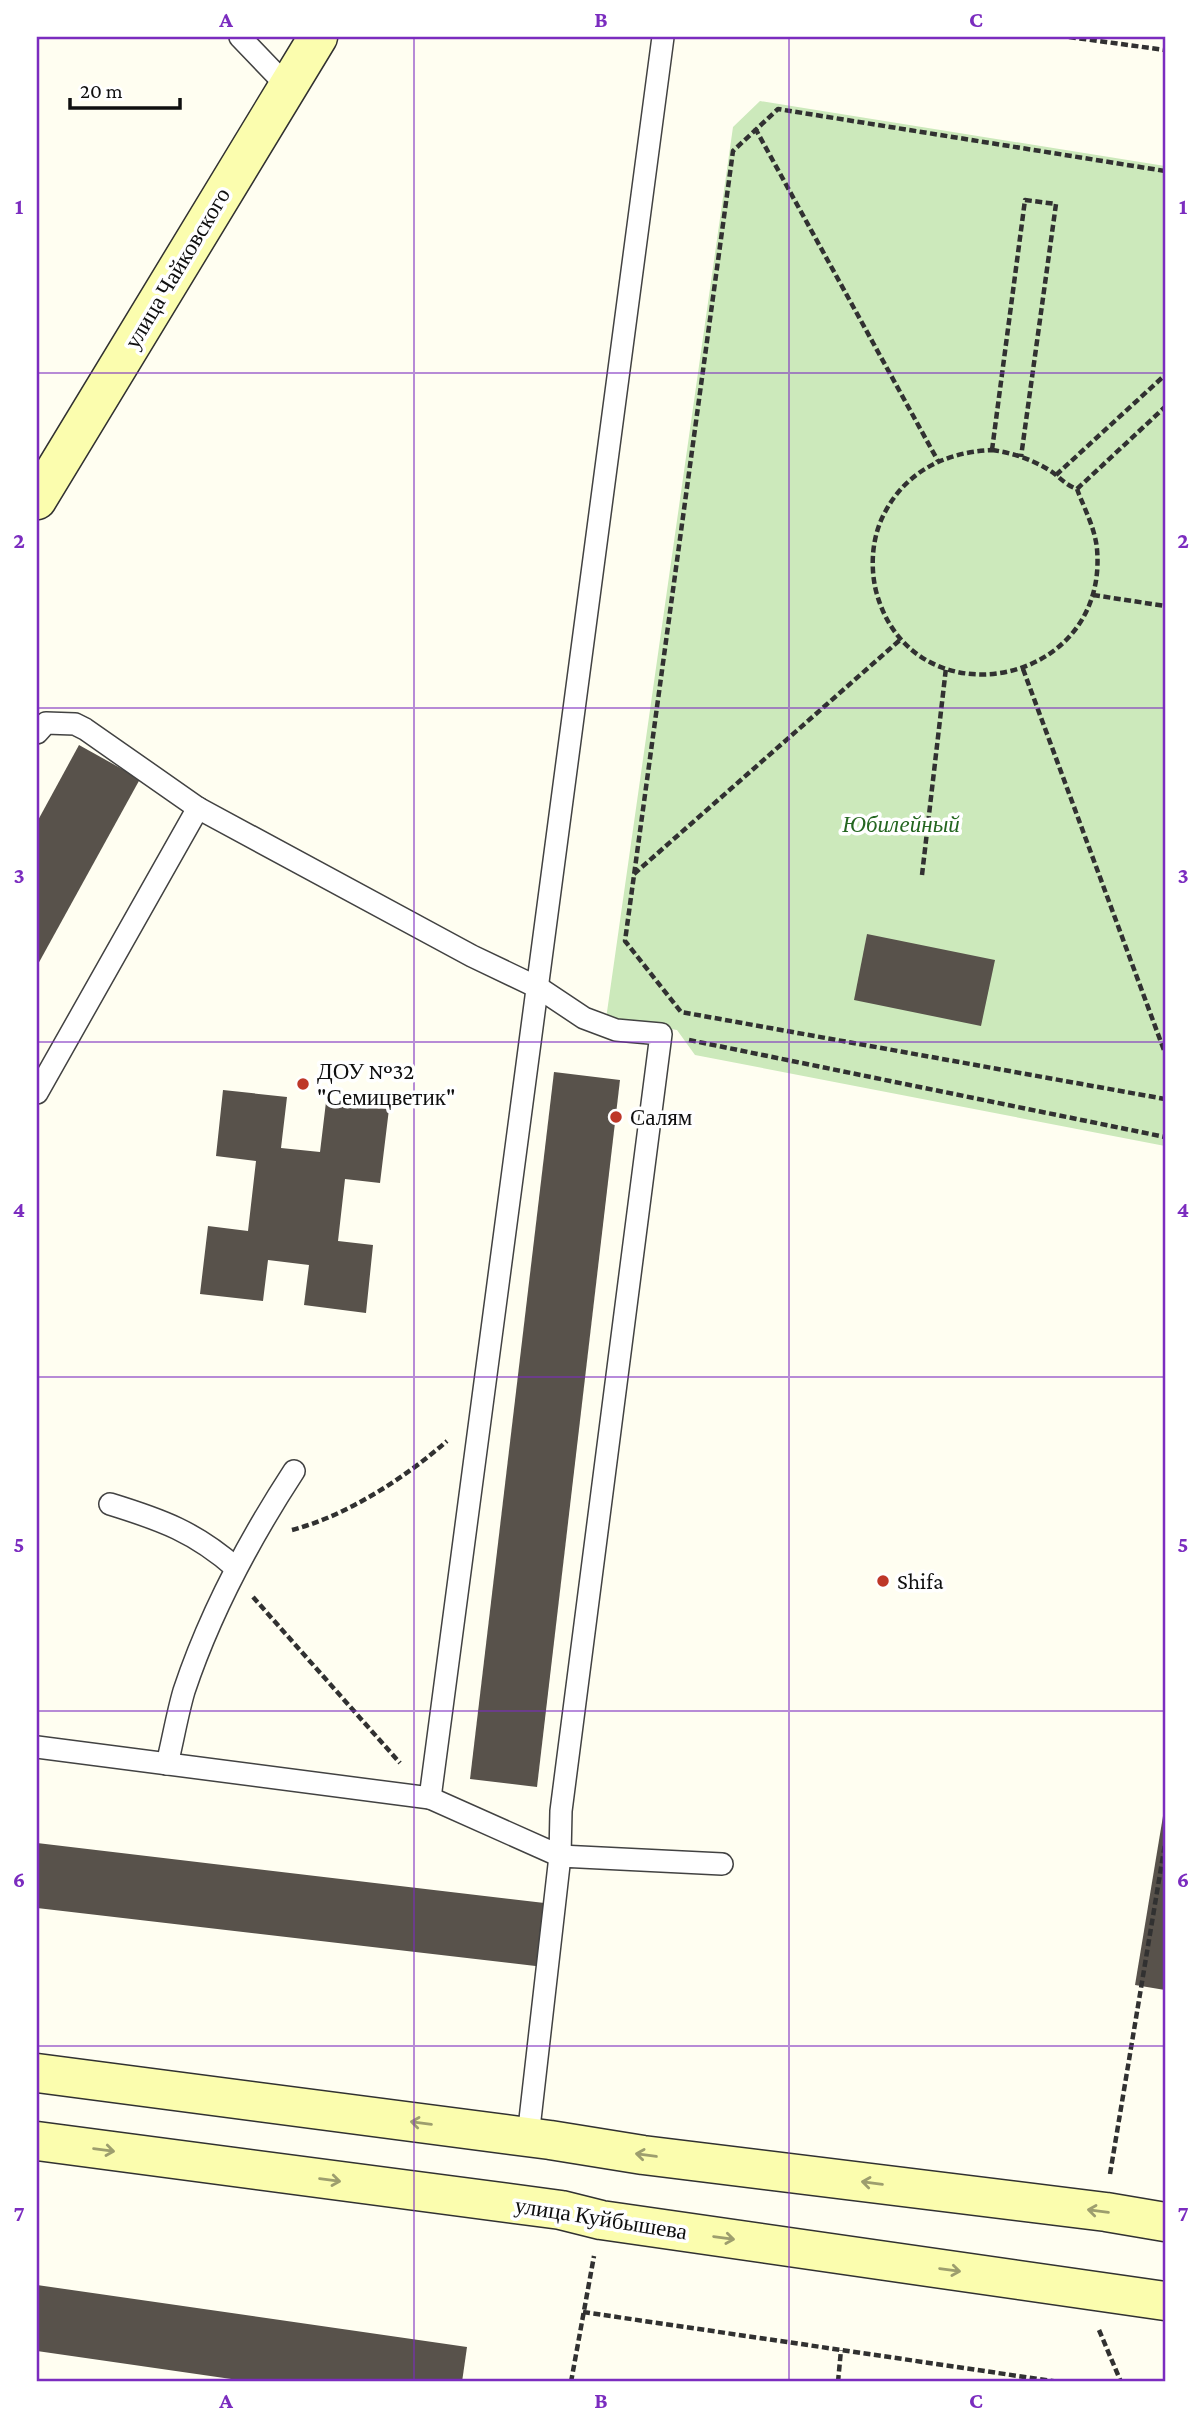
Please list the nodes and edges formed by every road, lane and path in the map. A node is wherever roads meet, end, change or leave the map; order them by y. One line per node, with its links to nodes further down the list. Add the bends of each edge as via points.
1 (240, 37): 6 (lane)
2 (318, 37): 6 (main road, улица Чайковского)
3 (663, 37): 26 (lane)
4 (1069, 37): 5 (path)
5 (1165, 50)
6 (288, 87): 16 (main road, улица Чайковского)
7 (755, 128): 8 (path, via 778,108); 13 (path); 24 (path, via 733,151)
8 (1165, 171)
9 (1165, 375): 14 (path)
10 (1165, 407): 15 (path)
11 (992, 450): 12 (path); 12 (path, via 1026,200 1056,204); 13 (path, via 968,451)
12 (1021, 457): 14 (path)
13 (938, 461): 19 (path, via 894,496 875,536 873,580 888,622)
14 (1056, 475): 15 (path)
15 (1077, 489): 17 (path, via 1097,546)
16 (37, 500)
17 (1093, 595): 18 (path); 21 (path, via 1076,630 1061,646)
18 (1165, 606)
19 (901, 639): 20 (path); 24 (path)
20 (946, 668): 21 (path, via 980,676); 25 (path)
21 (1023, 669): 28 (path)
22 (37, 733): 23 (lane, via 46,723 85,729)
23 (198, 808): 26 (lane); 29 (lane)
24 (634, 874): 30 (path, via 625,941 681,1012)
25 (922, 875)
26 (539, 988): 27 (lane, via 599,1024); 32 (lane)
27 (661, 1034): 31 (path); 41 (lane, via 561,1811)
28 (1165, 1053)
29 (37, 1093)
30 (1165, 1099)
31 (1165, 1137)
32 (478, 1439): 35 (path, via 449,1439 399,1479 342,1511 313,1525); 39 (lane)
33 (294, 1471): 35 (lane)
34 (110, 1504): 36 (lane, via 189,1533 212,1547)
35 (252, 1540): 36 (lane)
36 (234, 1571): 38 (lane, via 184,1693); 39 (path)
37 (37, 1747): 38 (lane)
38 (167, 1764): 39 (lane)
39 (430, 1798): 41 (lane)
40 (1165, 1844): 46 (path)
41 (560, 1856): 42 (lane); 44 (lane)
42 (722, 1864)
43 (37, 2073): 44 (main road, one-way to 43)
44 (528, 2137): 47 (main road, one-way to 44)
45 (37, 2141): 49 (main road, улица Куйбышева, one-way to 49, via 561,2210 615,2222)
46 (1110, 2174)
47 (1165, 2222)
48 (596, 2245): 50 (path)
49 (1165, 2301)
50 (583, 2312): 52 (path); 53 (path)
51 (1094, 2319): 56 (path)
52 (841, 2350): 54 (path); 55 (path)
53 (571, 2382)
54 (838, 2382)
55 (1059, 2382)
56 (1121, 2382)

